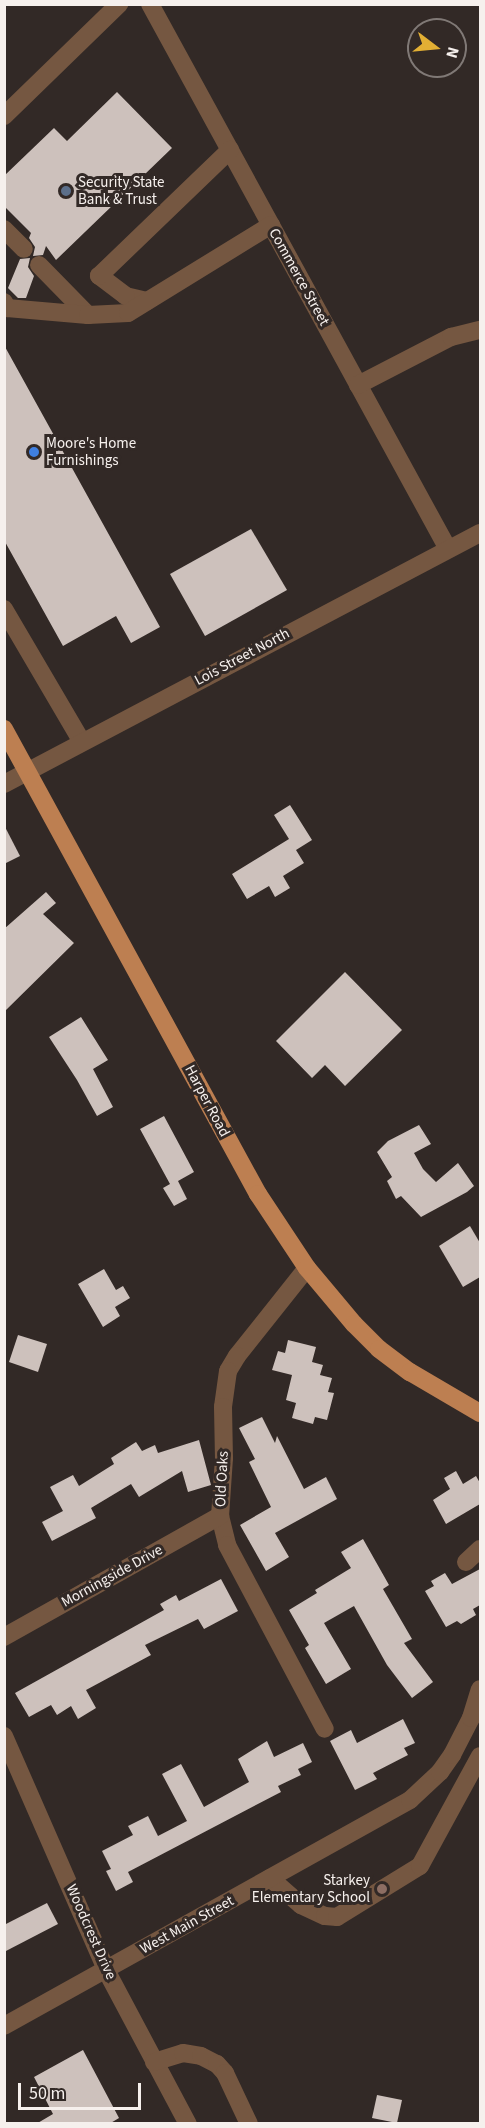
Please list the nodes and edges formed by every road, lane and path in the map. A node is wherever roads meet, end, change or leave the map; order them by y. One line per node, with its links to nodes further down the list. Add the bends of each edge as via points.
1 (119, 4): 3 (street)
2 (150, 4): 4 (street, Commerce Street)
3 (4, 116)
4 (230, 150): 5 (street, Commerce Street); 9 (street, via 99,276 126,296)
5 (271, 225): 9 (street); 13 (street, Commerce Street)
6 (4, 229): 7 (street)
7 (24, 249)
8 (39, 265): 11 (street)
9 (147, 301): 11 (street, via 128,313)
10 (4, 302): 11 (street, via 7,308)
11 (88, 315)
12 (480, 330): 13 (street, via 451,337)
13 (358, 385): 15 (street, Commerce Street)
14 (480, 533): 15 (street, Lois Street North)
15 (448, 549): 18 (street, Lois Street North)
16 (4, 609): 18 (street)
17 (4, 729): 19 (main road, Harper Road)
18 (81, 741): 19 (street, Lois Street North)
19 (29, 772): 20 (street, Lois Street North); 21 (main road, Harper Road, via 258,1194)
20 (4, 784)
21 (307, 1268): 22 (main road, Harper Road, via 379,1349); 23 (street, Old Oaks, via 228,1371 223,1407)
22 (480, 1413)
23 (220, 1516): 26 (street, Morningside Drive); 28 (street, Old Oaks, via 227,1545)
24 (480, 1549): 25 (street)
25 (466, 1562)
26 (4, 1637)
27 (480, 1689): 31 (street, West Main Street, via 457,1746 426,1786 410,1800)
28 (325, 1729)
29 (4, 1736): 32 (street, Woodcrest Drive)
30 (480, 1756): 31 (street, via 420,1866 336,1917 301,1905)
31 (270, 1878): 32 (street, West Main Street)
32 (106, 1970): 33 (street, West Main Street); 34 (street, Woodcrest Drive)
33 (4, 2026)
34 (154, 2062): 35 (street, Woodcrest Drive); 36 (street, via 183,2054 201,2056 217,2064)
35 (188, 2124)
36 (249, 2124)

